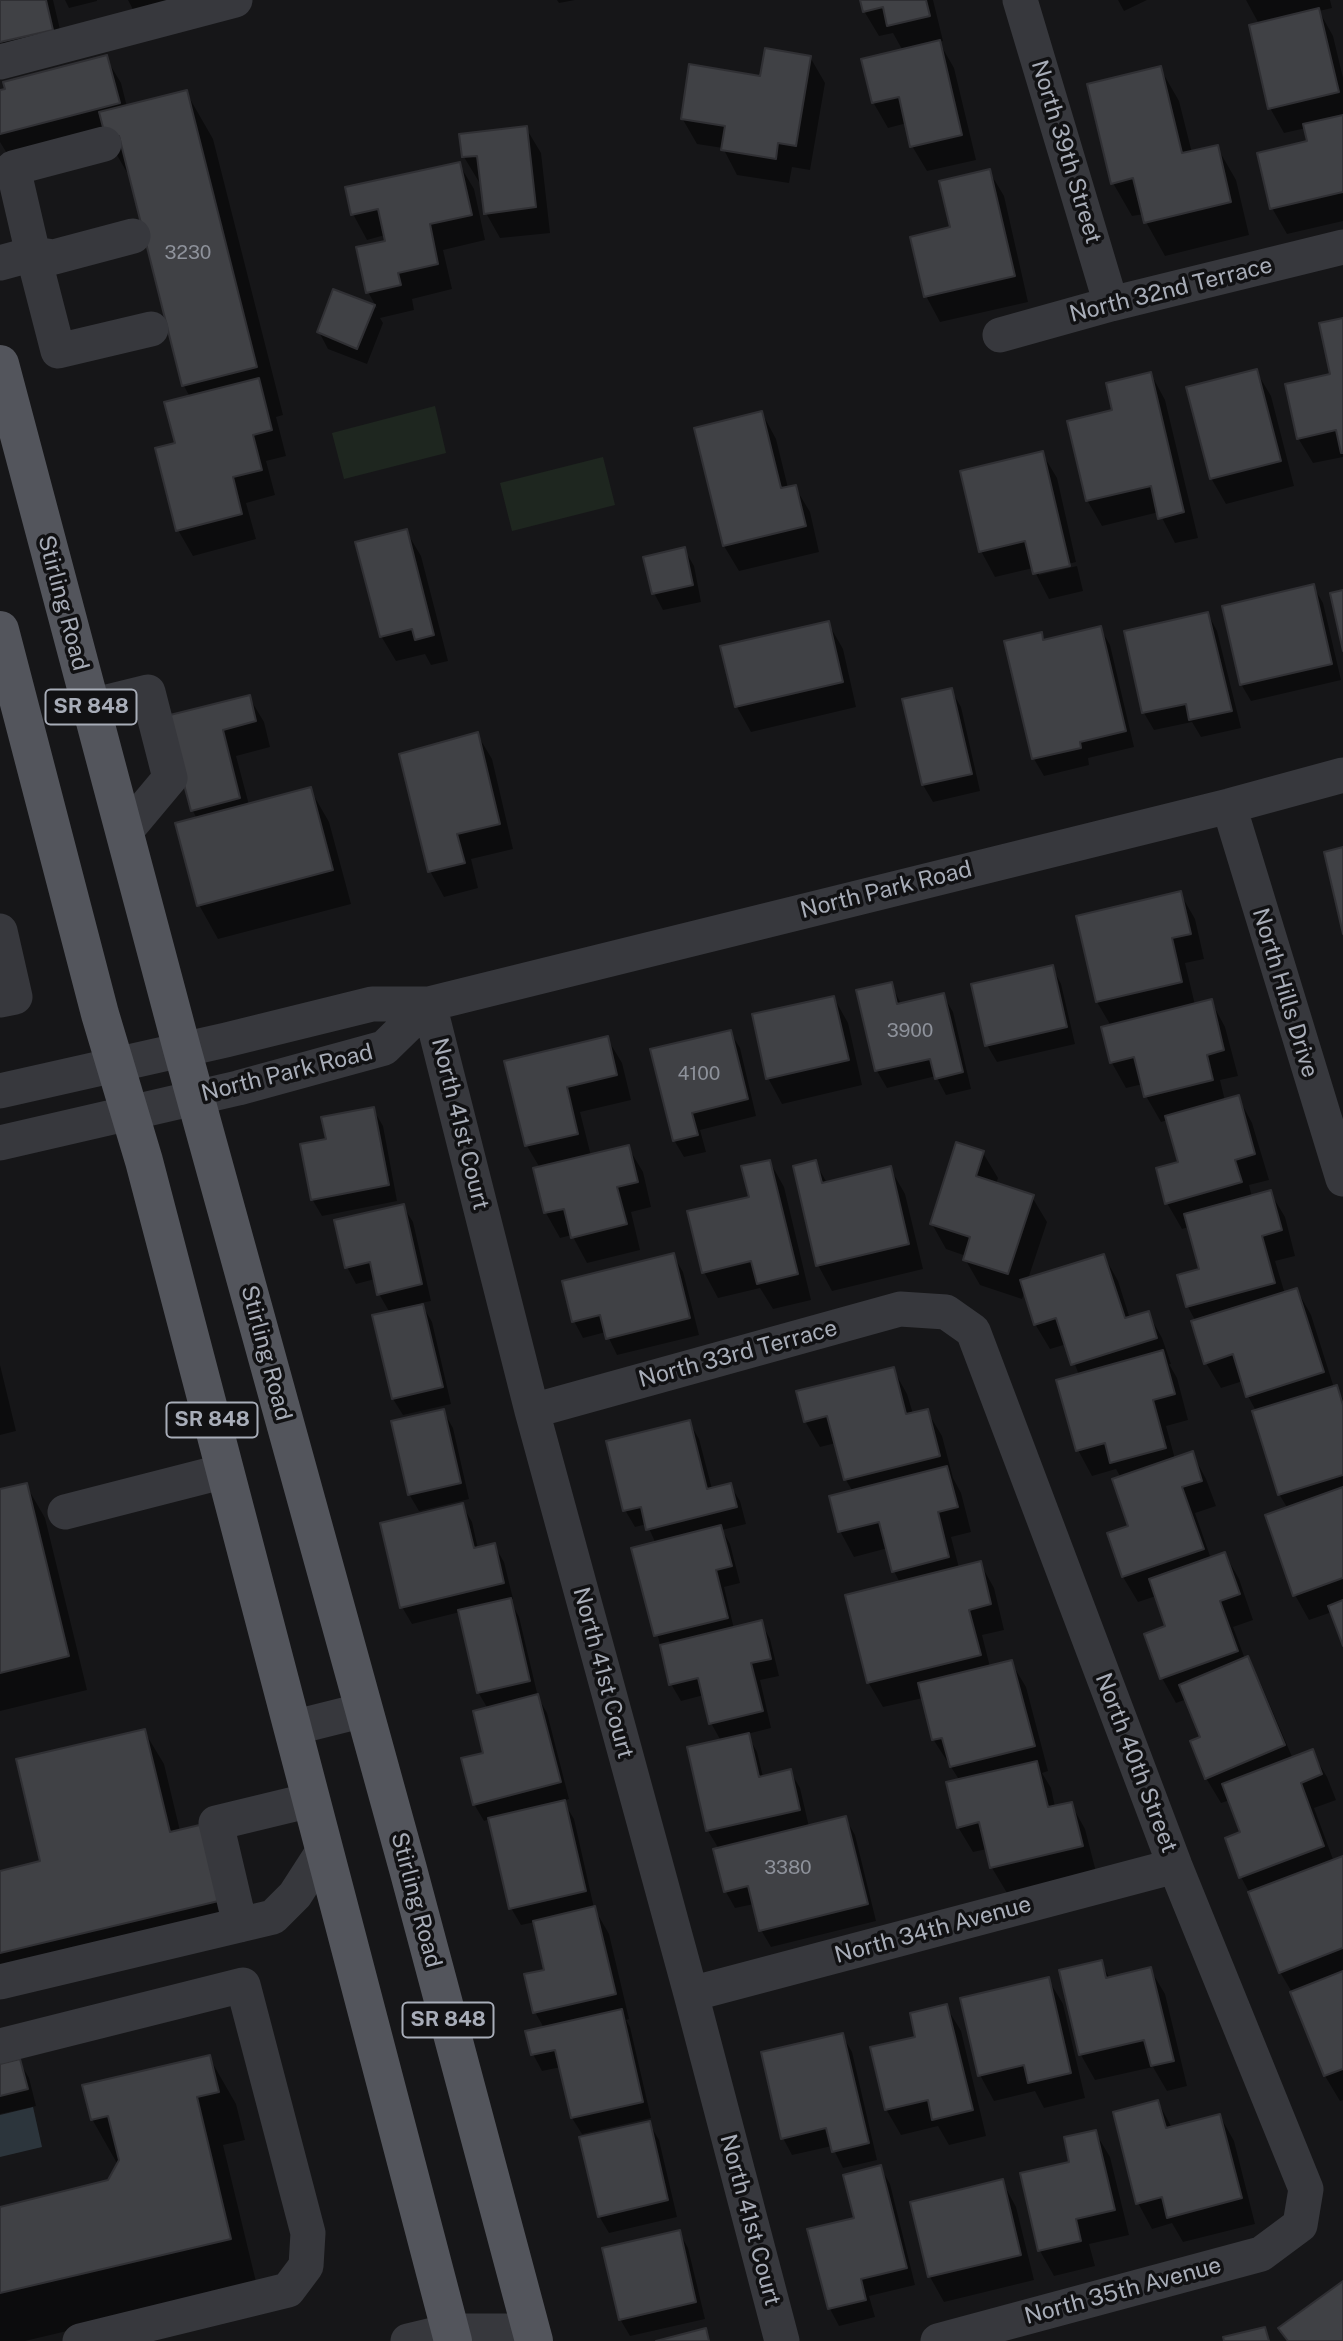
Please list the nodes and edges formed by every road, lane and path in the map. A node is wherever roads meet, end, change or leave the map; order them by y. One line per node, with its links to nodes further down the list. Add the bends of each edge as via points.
1 (235, 0): 3 (street)
2 (1020, 0): 9 (street, North 39th Street)
3 (0, 62)
4 (104, 144): 7 (street, via 13,169)
5 (133, 236): 7 (street, via 54,257)
6 (1343, 247): 9 (street, North 32nd Terrace)
7 (33, 254): 8 (street); 10 (street, via 58,351)
8 (0, 263)
9 (1111, 304): 11 (street, North 32nd Terrace)
10 (150, 329)
11 (1000, 335)
12 (0, 364): 15 (main road, Stirling Road / SR 848)
13 (0, 630): 14 (main road, SR 848)
14 (7, 684): 23 (main road, SR 848)
15 (90, 706): 18 (main road, Stirling Road / SR 848); 18 (street, via 148,692 170,778)
16 (1343, 775): 17 (street, North Park Road)
17 (1229, 806): 21 (street, North Park Road); 28 (street, North Hills Drive)
18 (124, 833): 22 (main road, Stirling Road / SR 848)
19 (0, 931): 20 (street, via 15,996)
20 (0, 1000)
21 (429, 1004): 22 (street, North Park Road, via 372,1004); 25 (street, North Park Road, via 384,1048); 30 (street, North 41st Court)
22 (182, 1049): 23 (street, North Park Road); 25 (main road, Stirling Road / SR 848)
23 (115, 1064): 24 (street, North Park Road); 26 (main road, SR 848)
24 (0, 1091)
25 (195, 1097): 26 (street, North Park Road); 33 (main road, Stirling Road / SR 848)
26 (129, 1112): 27 (street, North Park Road); 31 (main road, SR 848)
27 (0, 1143)
28 (1343, 1180)
29 (946, 1312): 30 (street, North 33rd Terrace, via 900,1309); 37 (street, North 40th Street, via 973,1331)
30 (532, 1411): 40 (street, North 41st Court)
31 (225, 1471): 32 (street); 34 (main road, SR 848)
32 (65, 1512)
33 (364, 1710): 34 (street); 44 (main road, Stirling Road / SR 848)
34 (292, 1728): 35 (main road, SR 848)
35 (311, 1800): 36 (main road, SR 848); 38 (street, via 216,1823)
36 (324, 1850): 38 (street, via 295,1895 273,1917); 43 (main road, SR 848)
37 (1175, 1866): 40 (street, North 34th Avenue); 42 (street, North 40th Street, via 1306,2189)
38 (240, 1925): 39 (street)
39 (0, 1982)
40 (691, 1994): 47 (street, North 41st Court)
41 (0, 2046): 45 (street, via 243,1985 308,2233 306,2266 289,2290)
42 (1300, 2225): 48 (street, North 35th Avenue, via 1261,2254)
43 (451, 2336): 44 (street); 46 (street)
44 (527, 2338)
45 (80, 2341)
46 (408, 2341)
47 (782, 2341)
48 (939, 2341)

